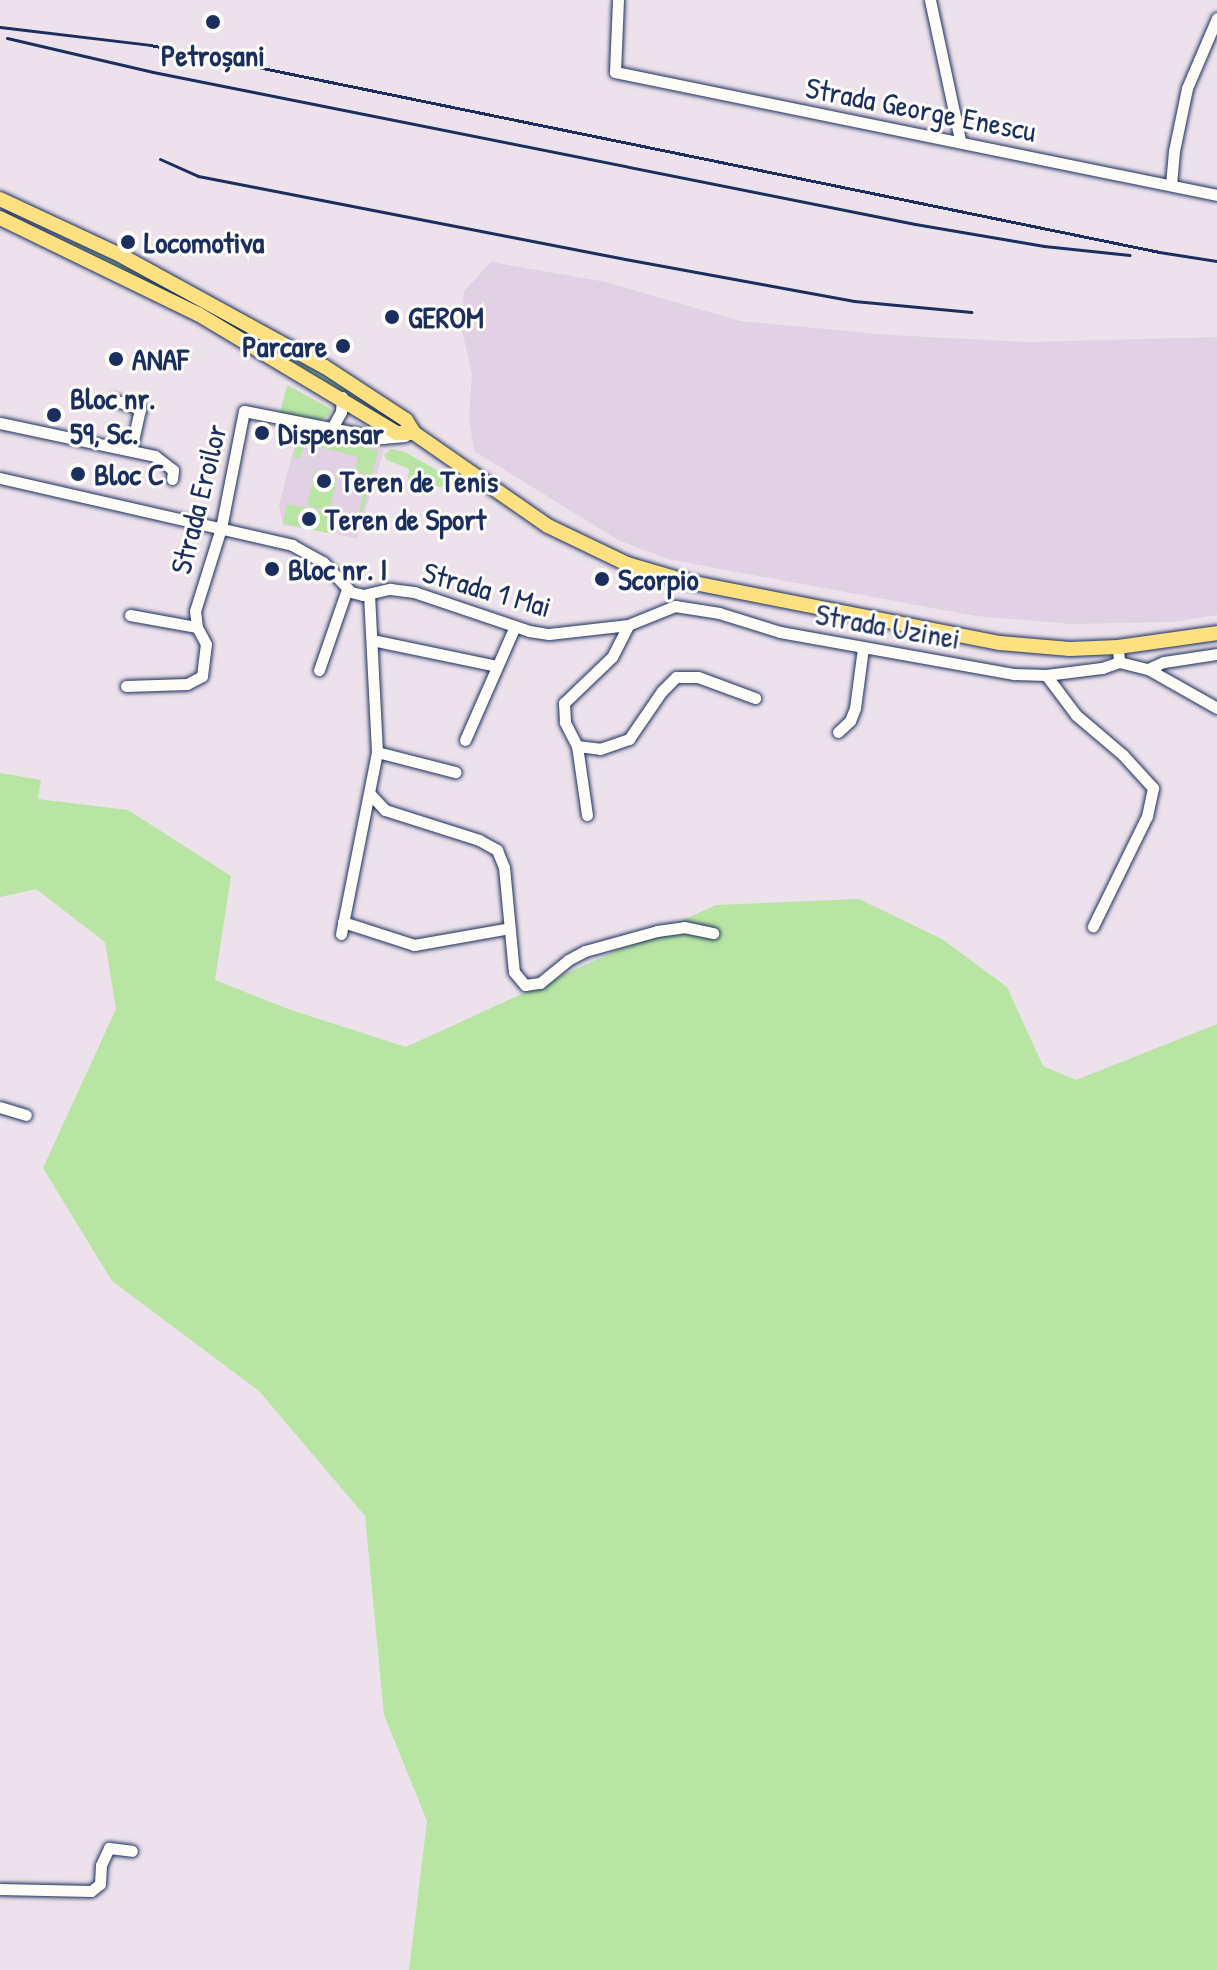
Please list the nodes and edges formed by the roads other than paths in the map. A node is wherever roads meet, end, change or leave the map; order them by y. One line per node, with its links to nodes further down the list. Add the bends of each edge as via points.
1 (618, 0): 4 (street, Strada George Enescu, via 615,72)
2 (930, 0): 4 (street)
3 (1217, 18): 5 (street, via 1187,88)
4 (960, 140): 5 (street, Strada George Enescu)
5 (1171, 185): 6 (street, Strada George Enescu)
6 (1217, 195)
7 (0, 199): 9 (main road)
8 (0, 218): 10 (main road)
9 (45, 218): 10 (main road); 15 (main road, via 325,367 406,420)
10 (38, 234): 11 (main road, via 198,314)
11 (342, 397): 14 (street); 15 (main road, via 397,433)
12 (114, 400): 16 (street, via 140,409)
13 (0, 423): 16 (street)
14 (332, 428): 15 (street, Strada Eroilor, via 393,439); 19 (street, Strada Eroilor, via 244,411)
15 (414, 433): 30 (main road, via 571,540 648,571 1000,643)
16 (131, 450): 18 (street, via 166,463 173,470)
17 (0, 478): 19 (street)
18 (172, 479)
19 (221, 528): 20 (street, via 303,550 334,572); 25 (street, Strada Eroilor, via 195,611)
20 (347, 589): 21 (street, Strada 1 Mai); 33 (street)
21 (369, 594): 24 (street, Strada 1 Mai, via 390,589 414,592); 27 (street)
22 (130, 615): 25 (street)
23 (633, 623): 24 (street, Strada 1 Mai, via 561,634); 28 (street, Strada Uzinei, via 659,610 691,607); 40 (street, via 612,657 564,703 565,722)
24 (515, 626): 31 (street)
25 (197, 627): 35 (street, Strada Eroilor, via 206,644 202,676 187,684)
26 (1217, 633): 30 (main road)
27 (372, 640): 31 (street); 41 (street)
28 (863, 648): 34 (street, Strada Uzinei); 38 (street, via 855,708)
29 (1217, 654): 32 (street)
30 (1118, 655): 32 (street); 34 (street, Strada Uzinei, via 1084,673)
31 (496, 666): 39 (street)
32 (1148, 669): 37 (street)
33 (319, 670)
34 (1046, 675): 45 (street, via 1076,715 1153,788 1147,816)
35 (126, 686)
36 (755, 698): 40 (street, via 698,677 676,677 629,739 600,749)
37 (1217, 708)
38 (838, 732)
39 (465, 740)
40 (577, 746): 44 (street)
41 (377, 752): 42 (street); 43 (street)
42 (455, 772)
43 (370, 794): 46 (street, via 385,810 497,850 504,867); 46 (street, via 342,928 414,945)
44 (587, 815)
45 (1093, 926)
46 (510, 928): 47 (street, via 514,972 532,986 585,951 677,928)
47 (713, 933)
48 (0, 1107): 49 (street)
49 (26, 1115)
50 (132, 1851): 51 (street, via 109,1848 100,1884 91,1891)
51 (0, 1889)

